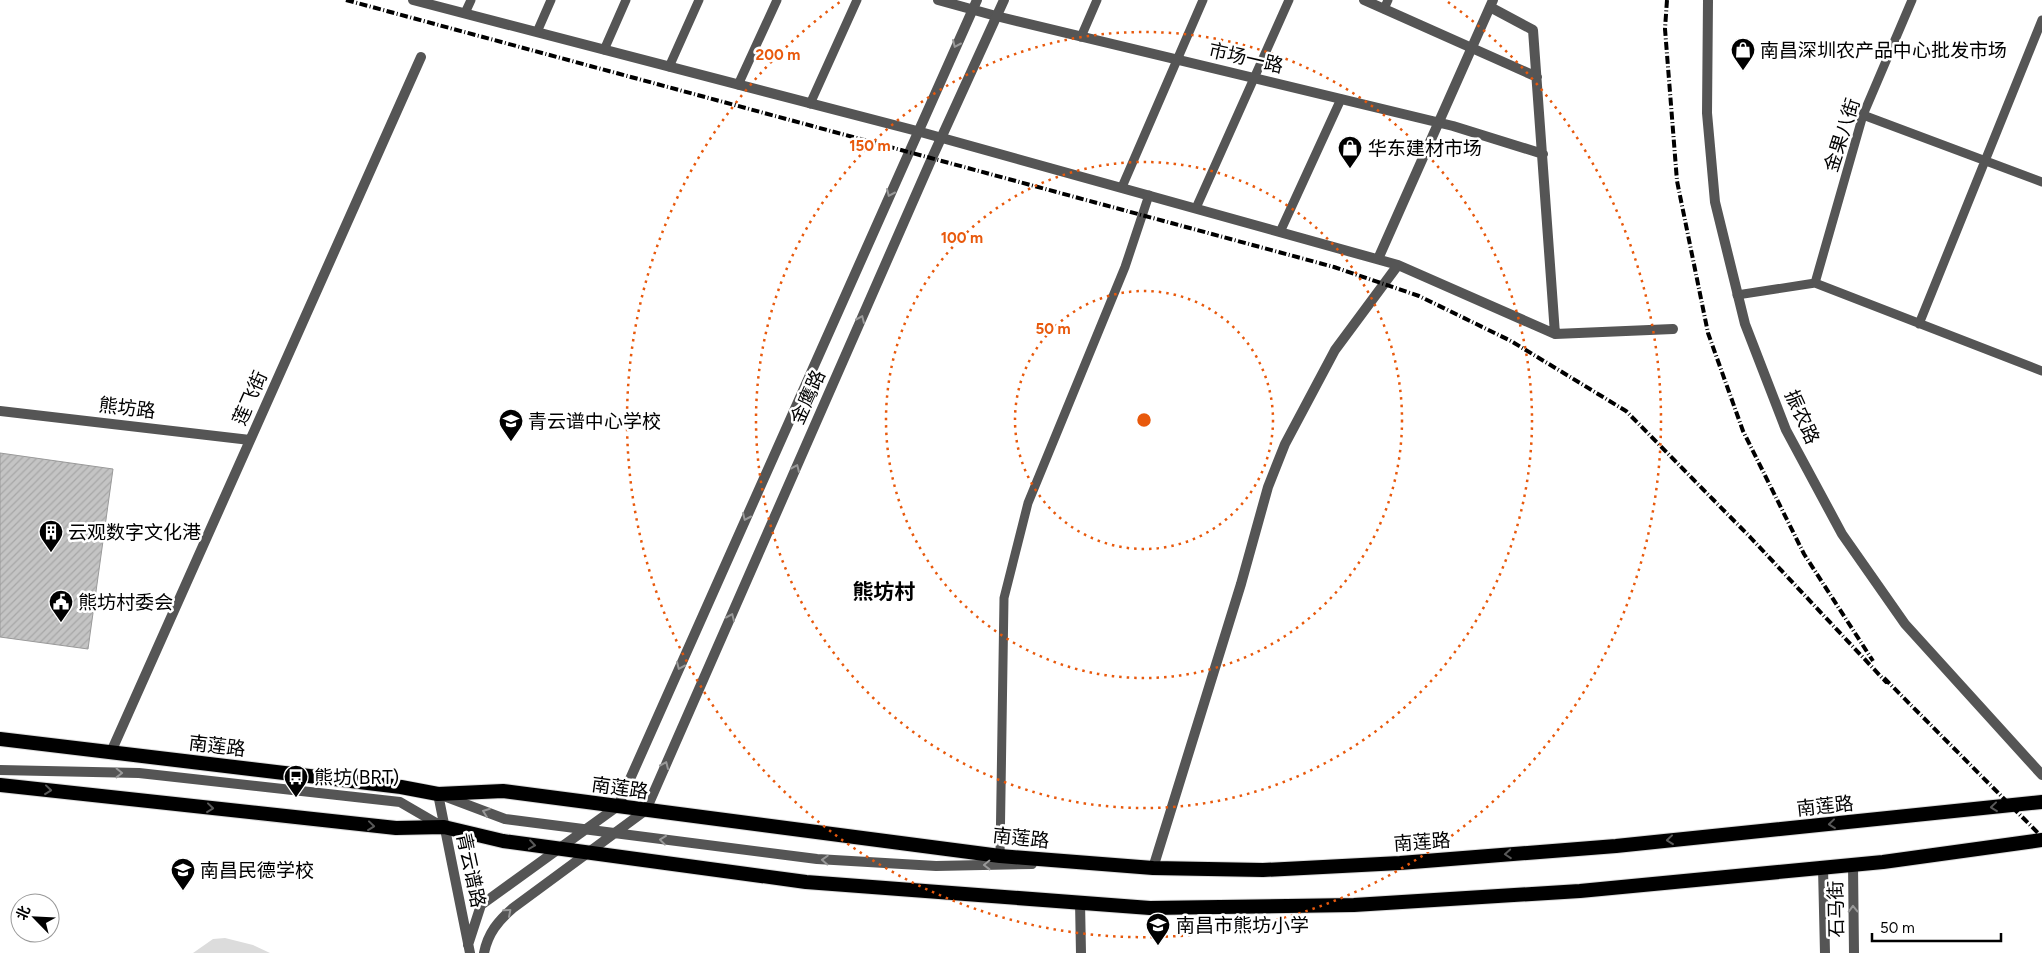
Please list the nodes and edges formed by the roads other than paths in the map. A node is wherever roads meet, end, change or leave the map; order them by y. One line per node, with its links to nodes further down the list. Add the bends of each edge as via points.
1 (413, 0): 19 (street)
2 (471, 0): 19 (lane)
3 (551, 0): 22 (lane)
4 (626, 0): 25 (lane)
5 (699, 0): 28 (lane)
6 (777, 0): 31 (lane)
7 (857, 0): 33 (lane)
8 (938, 0): 18 (street, 市场一路)
9 (1004, 0): 20 (street, 金鹰路)
10 (1097, 0): 23 (lane)
11 (1204, 0): 27 (lane)
12 (1289, 0): 30 (lane)
13 (1364, 0): 17 (street)
14 (1708, 0): 48 (street, 振农路, via 1707,113 1715,202)
15 (1912, 0): 34 (lane, 金果八街)
16 (1492, 3): 24 (street); 29 (street, via 1533,30)
17 (1386, 4): 24 (street)
18 (974, 5): 20 (street, 市场一路); 36 (street, 金鹰路, one-way to 36)
19 (464, 13): 22 (street)
20 (996, 16): 23 (street, 市场一路); 37 (street, 金鹰路)
21 (2042, 20): 39 (lane)
22 (537, 32): 25 (street)
23 (1081, 37): 27 (street, 市场一路)
24 (1472, 48): 29 (street); 35 (street)
25 (604, 50): 28 (street)
26 (421, 57): 54 (street, 莲飞街)
27 (1178, 60): 30 (street, 市场一路); 41 (lane)
28 (669, 67): 31 (street)
29 (1537, 77): 38 (street)
30 (1254, 78): 32 (street, 市场一路); 43 (lane)
31 (738, 85): 33 (street)
32 (1341, 99): 35 (street, 市场一路); 44 (lane)
33 (810, 104): 36 (street)
34 (1863, 115): 39 (lane); 47 (lane, 金果八街)
35 (1439, 122): 38 (street, 市场一路); 45 (street)
36 (917, 131): 37 (street); 62 (street, 金鹰路, one-way to 62)
37 (940, 139): 41 (street); 63 (street, 金鹰路, one-way to 37)
38 (1544, 154): 51 (street)
39 (1985, 161): 40 (lane); 49 (lane)
40 (2042, 182)
41 (1122, 187): 42 (street)
42 (1149, 195): 43 (street); 70 (lane, via 1125,267 1028,503 1004,598)
43 (1196, 208): 44 (street)
44 (1280, 232): 45 (street)
45 (1378, 259): 46 (street)
46 (1398, 265): 51 (street); 73 (street, via 1335,350 1286,444 1268,487)
47 (1815, 283): 48 (lane); 49 (lane)
48 (1738, 295): 58 (street, 振农路, via 1745,324 1786,430 1842,534 1905,624)
49 (1919, 324): 52 (lane)
50 (1673, 329): 51 (street)
51 (1555, 334)
52 (2041, 367)
53 (0, 411): 54 (street, 熊坊路)
54 (250, 440): 56 (street, 莲飞街)
55 (0, 739): 56 (highway, 南莲路)
56 (111, 752): 60 (highway, 南莲路)
57 (0, 770): 64 (street, one-way to 64, via 140,773 400,802)
58 (2042, 775)
59 (0, 785): 64 (highway, one-way to 64, via 396,828)
60 (438, 794): 62 (highway, 南莲路, via 503,791); 64 (street, 青云谱路); 65 (street, one-way to 60, via 505,819)
61 (2042, 802): 73 (highway, 南莲路, one-way to 73, via 1616,846 1400,863 1263,870)
62 (618, 806): 63 (highway, 南莲路); 65 (street)
63 (646, 810): 66 (street); 70 (highway, 南莲路)
64 (444, 828): 68 (highway, one-way to 68, via 504,841); 76 (street, 青云谱路)
65 (585, 830): 66 (street); 68 (street)
66 (613, 834): 69 (street); 71 (street, one-way to 66, via 936,866 817,860)
67 (2042, 840): 72 (highway)
68 (560, 848): 69 (highway); 76 (street, via 481,905)
69 (588, 852): 75 (highway, via 806,882); 77 (street, one-way to 69, via 496,923)
70 (1000, 856): 71 (highway, 南莲路)
71 (1088, 863): 73 (highway, 南莲路)
72 (1853, 865): 74 (highway); 80 (street, 石马街, one-way to 72)
73 (1153, 868)
74 (1823, 868): 75 (highway, via 1580,891 1354,905 1150,908); 79 (street, 石马街)
75 (1080, 902): 78 (street)
76 (469, 949)
77 (484, 953)
78 (1081, 953)
79 (1825, 953)
80 (1854, 953)

